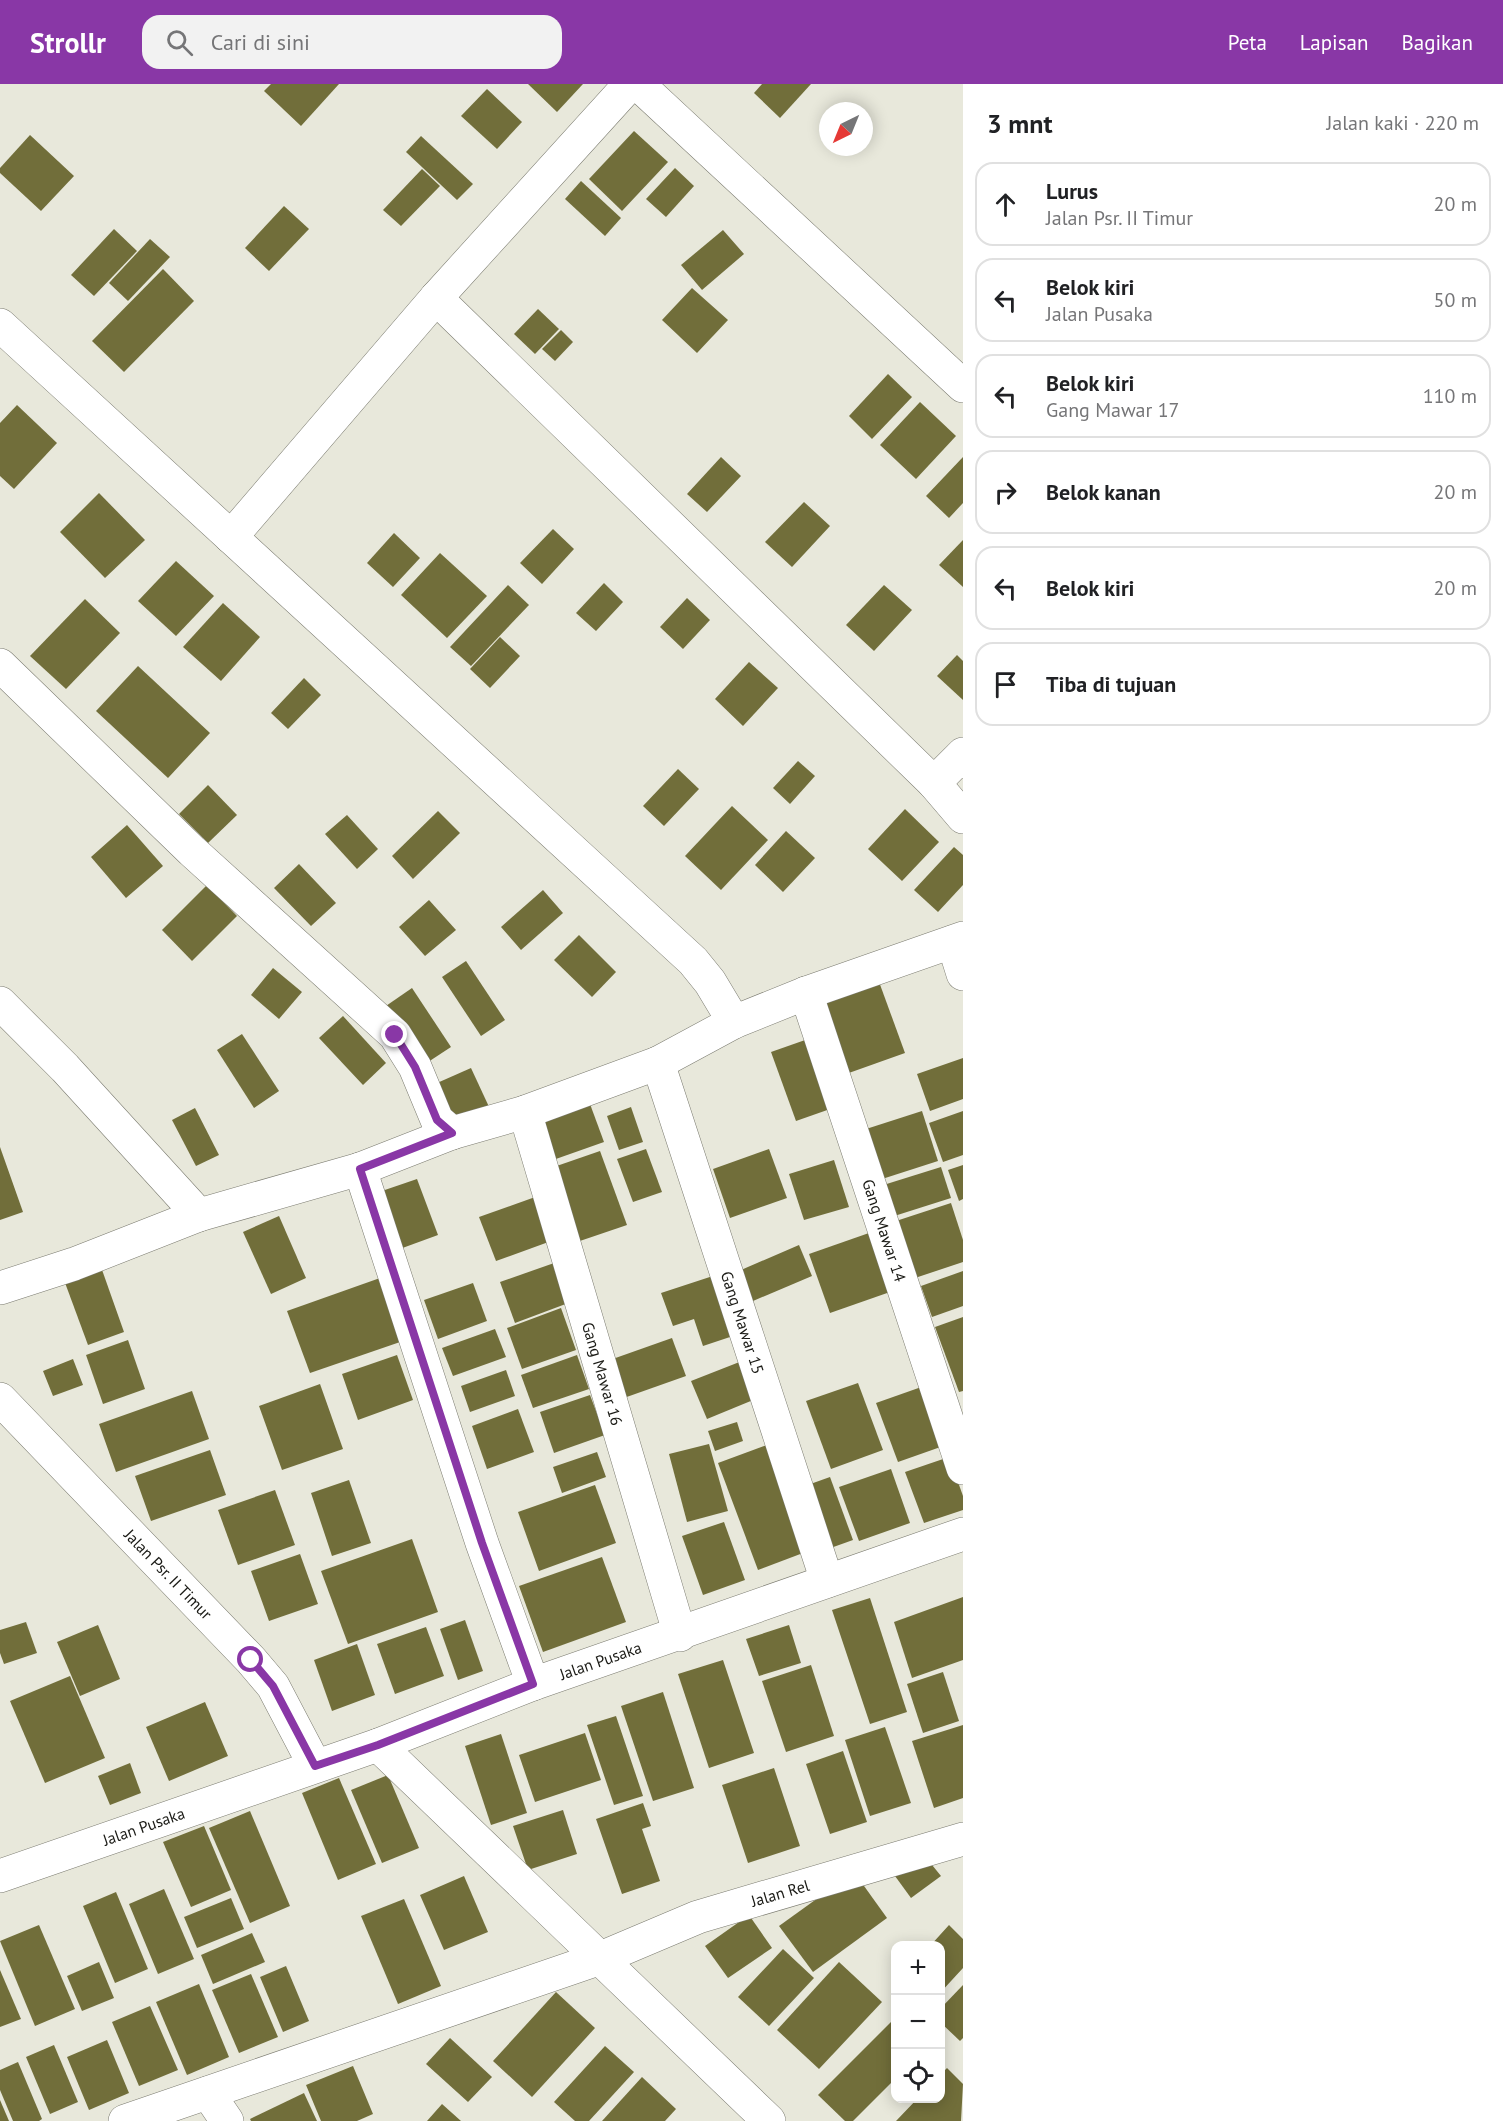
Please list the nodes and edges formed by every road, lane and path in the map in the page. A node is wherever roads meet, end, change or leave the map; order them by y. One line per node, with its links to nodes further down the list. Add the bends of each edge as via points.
1 (630, 84): 3 (street)
2 (638, 84): 5 (street)
3 (436, 298): 6 (street); 9 (street)
4 (0, 326): 6 (street)
5 (963, 386)
6 (231, 537): 15 (street, via 693,961)
7 (0, 665): 18 (street, via 192,850 395,1035 415,1067 437,1120)
8 (963, 754): 9 (street)
9 (934, 783): 10 (street)
10 (963, 817)
11 (958, 940): 12 (street); 13 (street)
12 (963, 974)
13 (806, 993): 15 (street); 23 (street, Gang Mawar 14)
14 (0, 1003): 20 (street)
15 (734, 1022): 16 (street)
16 (658, 1064): 17 (street); 25 (street, Gang Mawar 15)
17 (525, 1112): 18 (street); 26 (street, Gang Mawar 16)
18 (452, 1133): 19 (street)
19 (360, 1169): 20 (street); 27 (street, via 482,1543)
20 (199, 1215): 21 (street)
21 (0, 1288)
22 (0, 1399): 29 (street, Jalan Psr. II Timur, via 251,1660 273,1686)
23 (963, 1468)
24 (963, 1534): 25 (street, Jalan Pusaka)
25 (827, 1581): 26 (street, Jalan Pusaka)
26 (680, 1635): 27 (street, Jalan Pusaka)
27 (533, 1684): 28 (street, Jalan Pusaka)
28 (378, 1745): 29 (street, Jalan Pusaka); 32 (street)
29 (315, 1766): 31 (street, Jalan Pusaka)
30 (963, 1839): 32 (street, Jalan Rel, via 698,1917)
31 (0, 1876)
32 (601, 1958): 33 (street, Jalan Rel); 36 (street)
33 (208, 2092): 34 (street, Jalan Rel); 35 (street)
34 (125, 2121)
35 (227, 2121)
36 (769, 2121)

